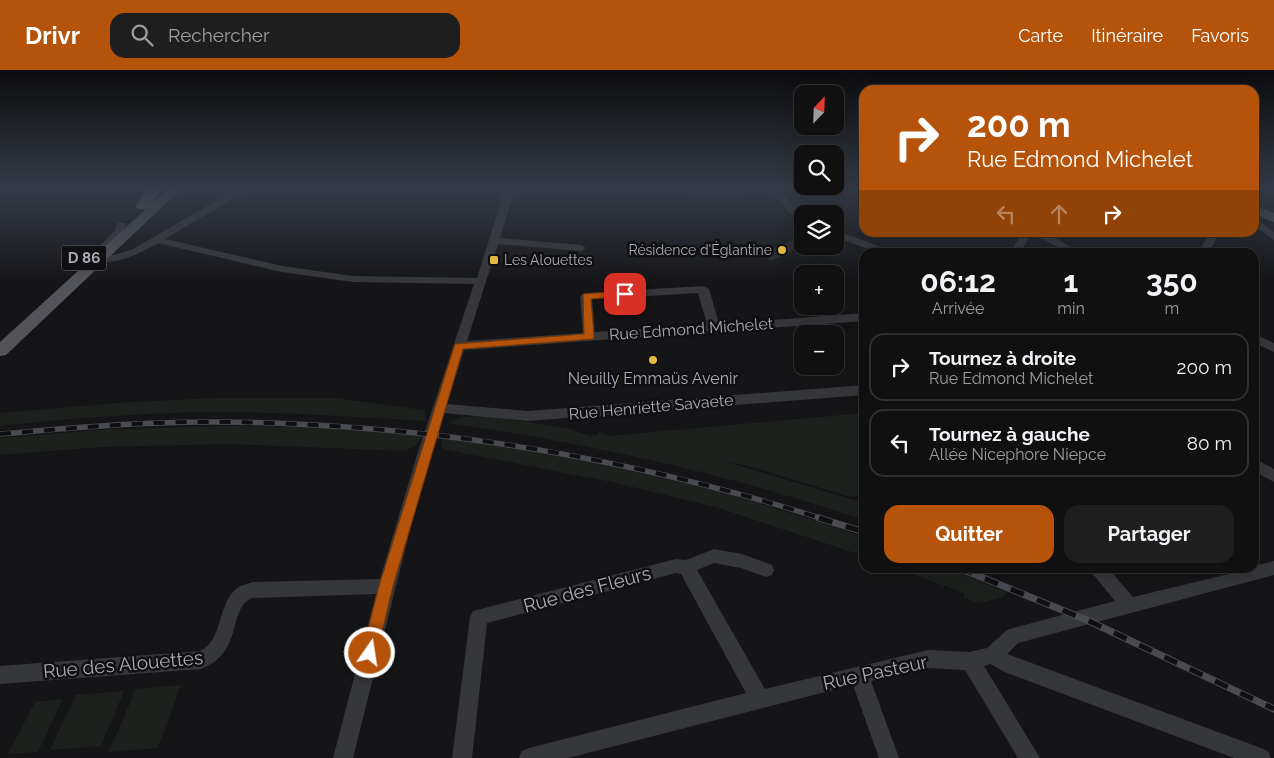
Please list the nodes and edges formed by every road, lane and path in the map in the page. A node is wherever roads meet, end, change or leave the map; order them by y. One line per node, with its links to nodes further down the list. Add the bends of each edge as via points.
1 (126, 221): 6 (main road, D 86)
2 (141, 221): 14 (main road, D 86)
3 (189, 221): 12 (street)
4 (501, 221): 13 (street)
5 (1259, 224): 11 (street)
6 (121, 225): 21 (street, via 120,232 96,255); 25 (main road, D 86)
7 (844, 236): 17 (street)
8 (1024, 237): 18 (street)
9 (1045, 237): 19 (street)
10 (1212, 237): 20 (street)
11 (1274, 237)
12 (156, 240): 15 (street); 22 (street, via 282,269 353,279)
13 (495, 241): 16 (street); 22 (street)
14 (114, 246): 15 (street); 21 (main road, D 86)
15 (146, 246): 21 (street, via 113,258)
16 (581, 248)
17 (874, 248)
18 (1018, 248)
19 (1068, 248)
20 (1206, 248)
21 (100, 258): 30 (main road, D 86)
22 (481, 281): 28 (street)
23 (859, 317): 24 (street, Rue Edmond Michelet)
24 (714, 328): 26 (street, Rue Edmond Michelet); 26 (street, via 703,289 586,296)
25 (0, 335)
26 (589, 337): 28 (street, Rue Edmond Michelet)
27 (1259, 340): 29 (street)
28 (459, 346): 32 (street)
29 (1274, 348)
30 (0, 351)
31 (859, 390): 32 (street, Rue Henriette Savaete, via 528,416)
32 (439, 408): 41 (street)
33 (1259, 467): 34 (street)
34 (1274, 476)
35 (686, 567): 37 (street, via 714,556); 47 (street); 49 (street, Rue des Fleurs, via 676,566 479,617)
36 (1274, 568): 38 (street, Rue Pasteur)
37 (766, 570)
38 (1259, 572)
39 (1102, 573): 42 (street)
40 (1255, 573): 42 (street, Rue Pasteur)
41 (386, 586): 46 (street, Rue des Alouettes, via 253,590 238,599 220,645 211,657 201,660); 48 (street)
42 (1130, 606): 43 (street, Rue Pasteur, via 1013,636)
43 (992, 655): 44 (street, Rue Pasteur); 53 (street, via 1007,664)
44 (970, 661): 45 (street, Rue Pasteur, via 928,659); 52 (street)
45 (859, 674): 47 (street, Rue Pasteur); 51 (street)
46 (0, 675)
47 (760, 699): 50 (street, Rue Pasteur)
48 (343, 758)
49 (462, 758)
50 (529, 758)
51 (889, 758)
52 (1030, 758)
53 (1261, 758)

